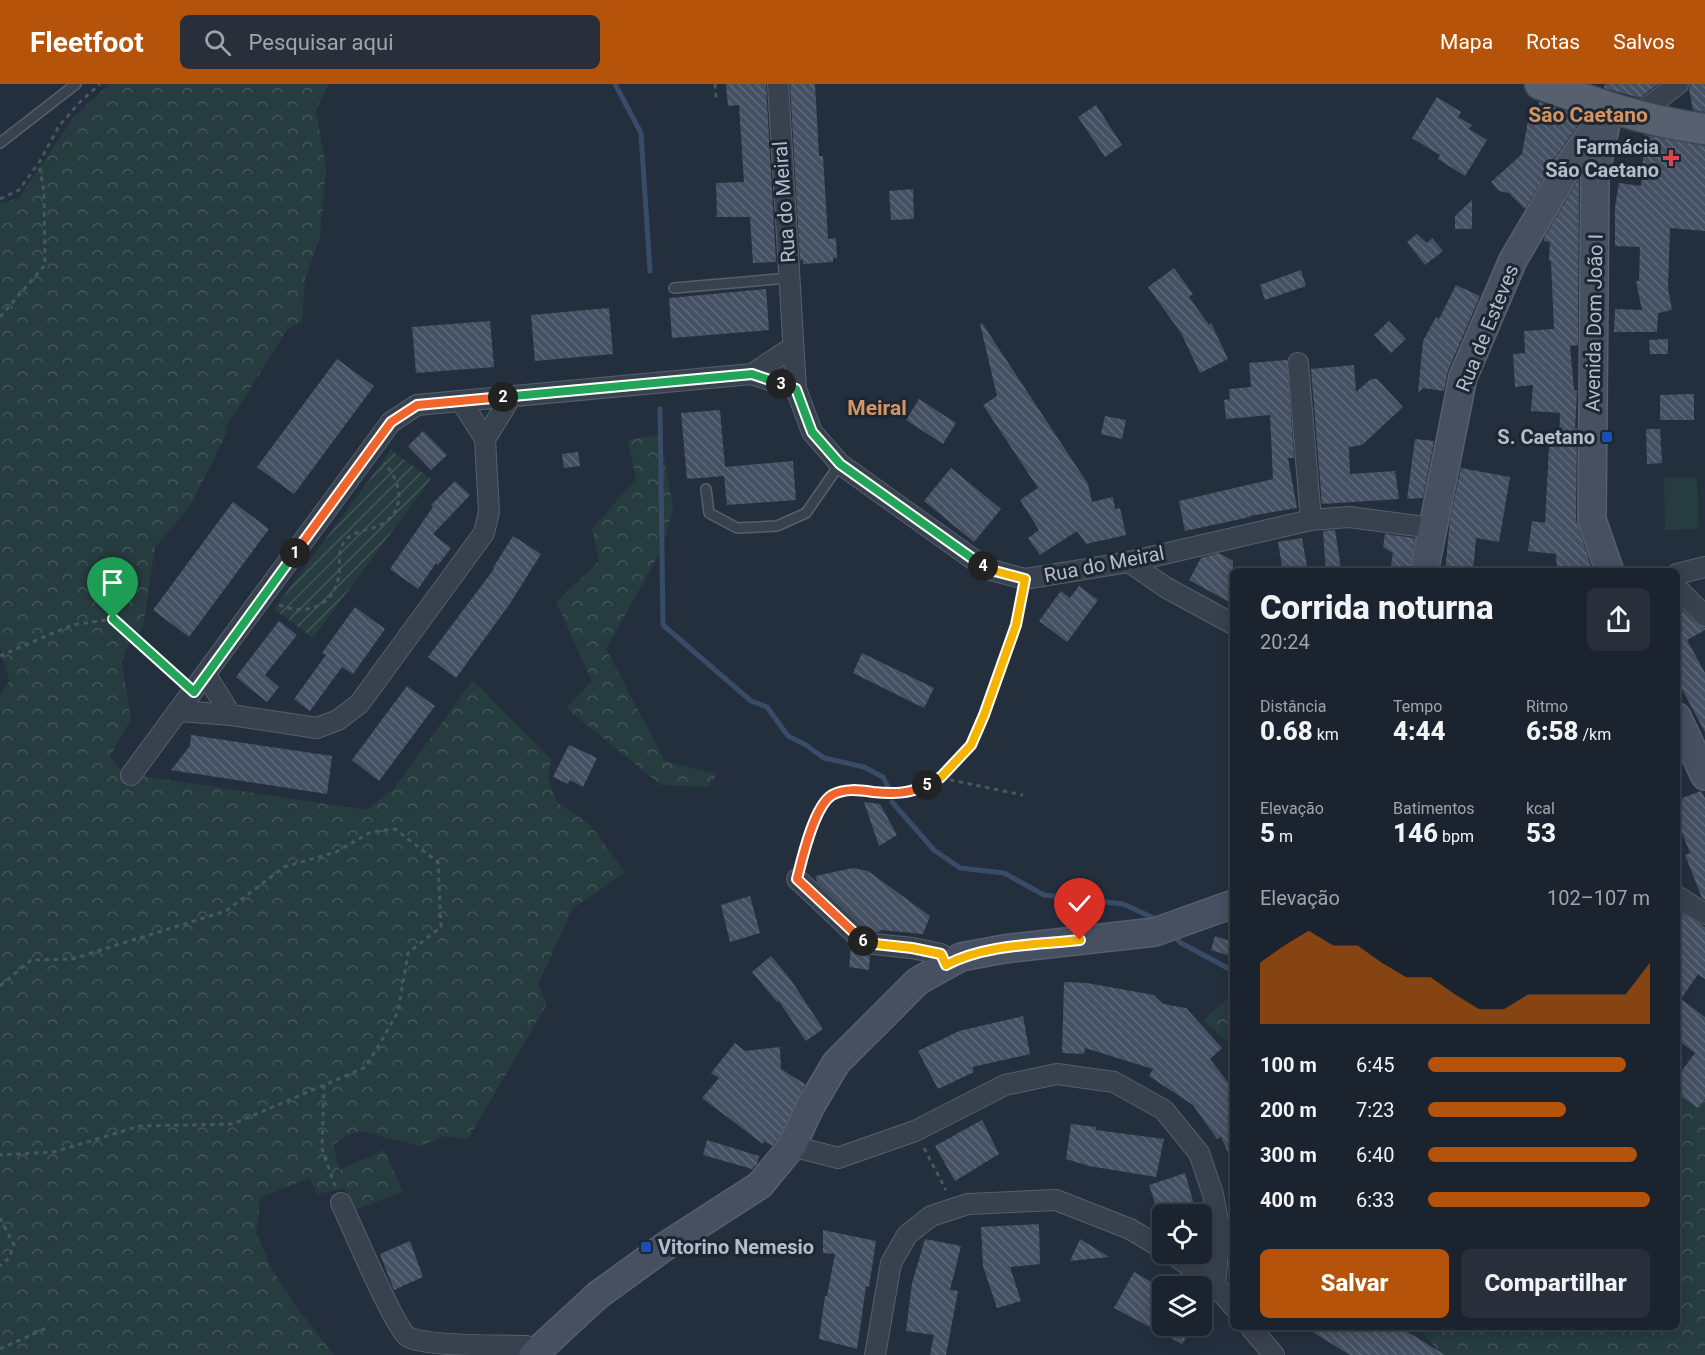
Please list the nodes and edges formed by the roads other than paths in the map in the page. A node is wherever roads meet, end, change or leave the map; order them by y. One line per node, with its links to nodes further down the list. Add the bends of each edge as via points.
1 (76, 84): 7 (lane)
2 (778, 84): 8 (street, Rua do Meiral)
3 (1540, 84): 5 (main road)
4 (1678, 84): 5 (street)
5 (1623, 112): 6 (main road); 20 (street, Rua de Esteves, via 1566,168 1514,260 1463,377); 24 (street, Avenida Dom João I, via 1595,176 1592,520)
6 (1705, 129)
7 (0, 143)
8 (789, 278): 9 (lane); 10 (street, Rua do Meiral)
9 (674, 288)
10 (793, 347): 12 (street); 13 (street, Rua do Meiral)
11 (1298, 363): 19 (street)
12 (752, 374): 13 (street); 14 (street)
13 (796, 389): 17 (street, Rua do Meiral, via 812,432)
14 (510, 397): 15 (street); 16 (street)
15 (461, 401): 16 (street); 29 (street, via 417,405 391,422)
16 (485, 439): 31 (street, via 489,512 484,533 359,704 338,720 317,728)
17 (840, 464): 18 (lane, via 806,513 777,526 737,528 709,513); 21 (street, Rua do Meiral, via 987,569 1025,579)
18 (706, 489)
19 (1311, 520): 20 (street, Rua do Meiral, via 1349,517); 21 (street, Rua do Meiral)
20 (1433, 528): 23 (street, Rua de Esteves)
21 (1129, 562): 28 (street)
22 (1705, 567): 25 (street)
23 (1425, 568)
24 (1609, 568)
25 (1680, 573)
26 (1680, 591): 27 (street)
27 (1705, 616)
28 (1230, 622)
29 (206, 675): 30 (street); 31 (street)
30 (180, 711): 31 (street); 33 (street)
31 (231, 715)
32 (1680, 723): 34 (street)
33 (131, 775)
34 (1705, 776)
35 (797, 879): 39 (street, via 866,943 941,954)
36 (1680, 898): 38 (street)
37 (1230, 905): 39 (street, via 1155,932 1004,949 961,957)
38 (1705, 914)
39 (946, 965): 40 (street, via 918,981 836,1063)
40 (792, 1146): 44 (street, via 838,1158 915,1131 1005,1085 1057,1074 1114,1082 1164,1110 1199,1153 1213,1194 1220,1233); 47 (street, via 760,1185 607,1288)
41 (341, 1203): 47 (street, via 394,1319 407,1336 425,1342 526,1346)
42 (1152, 1242): 48 (street, via 1130,1229 1056,1200 968,1204 931,1216 907,1235 891,1263)
43 (1187, 1264): 44 (street)
44 (1215, 1285): 45 (street)
45 (1230, 1302)
46 (1253, 1330): 49 (street)
47 (533, 1354)
48 (875, 1355)
49 (1274, 1355)

